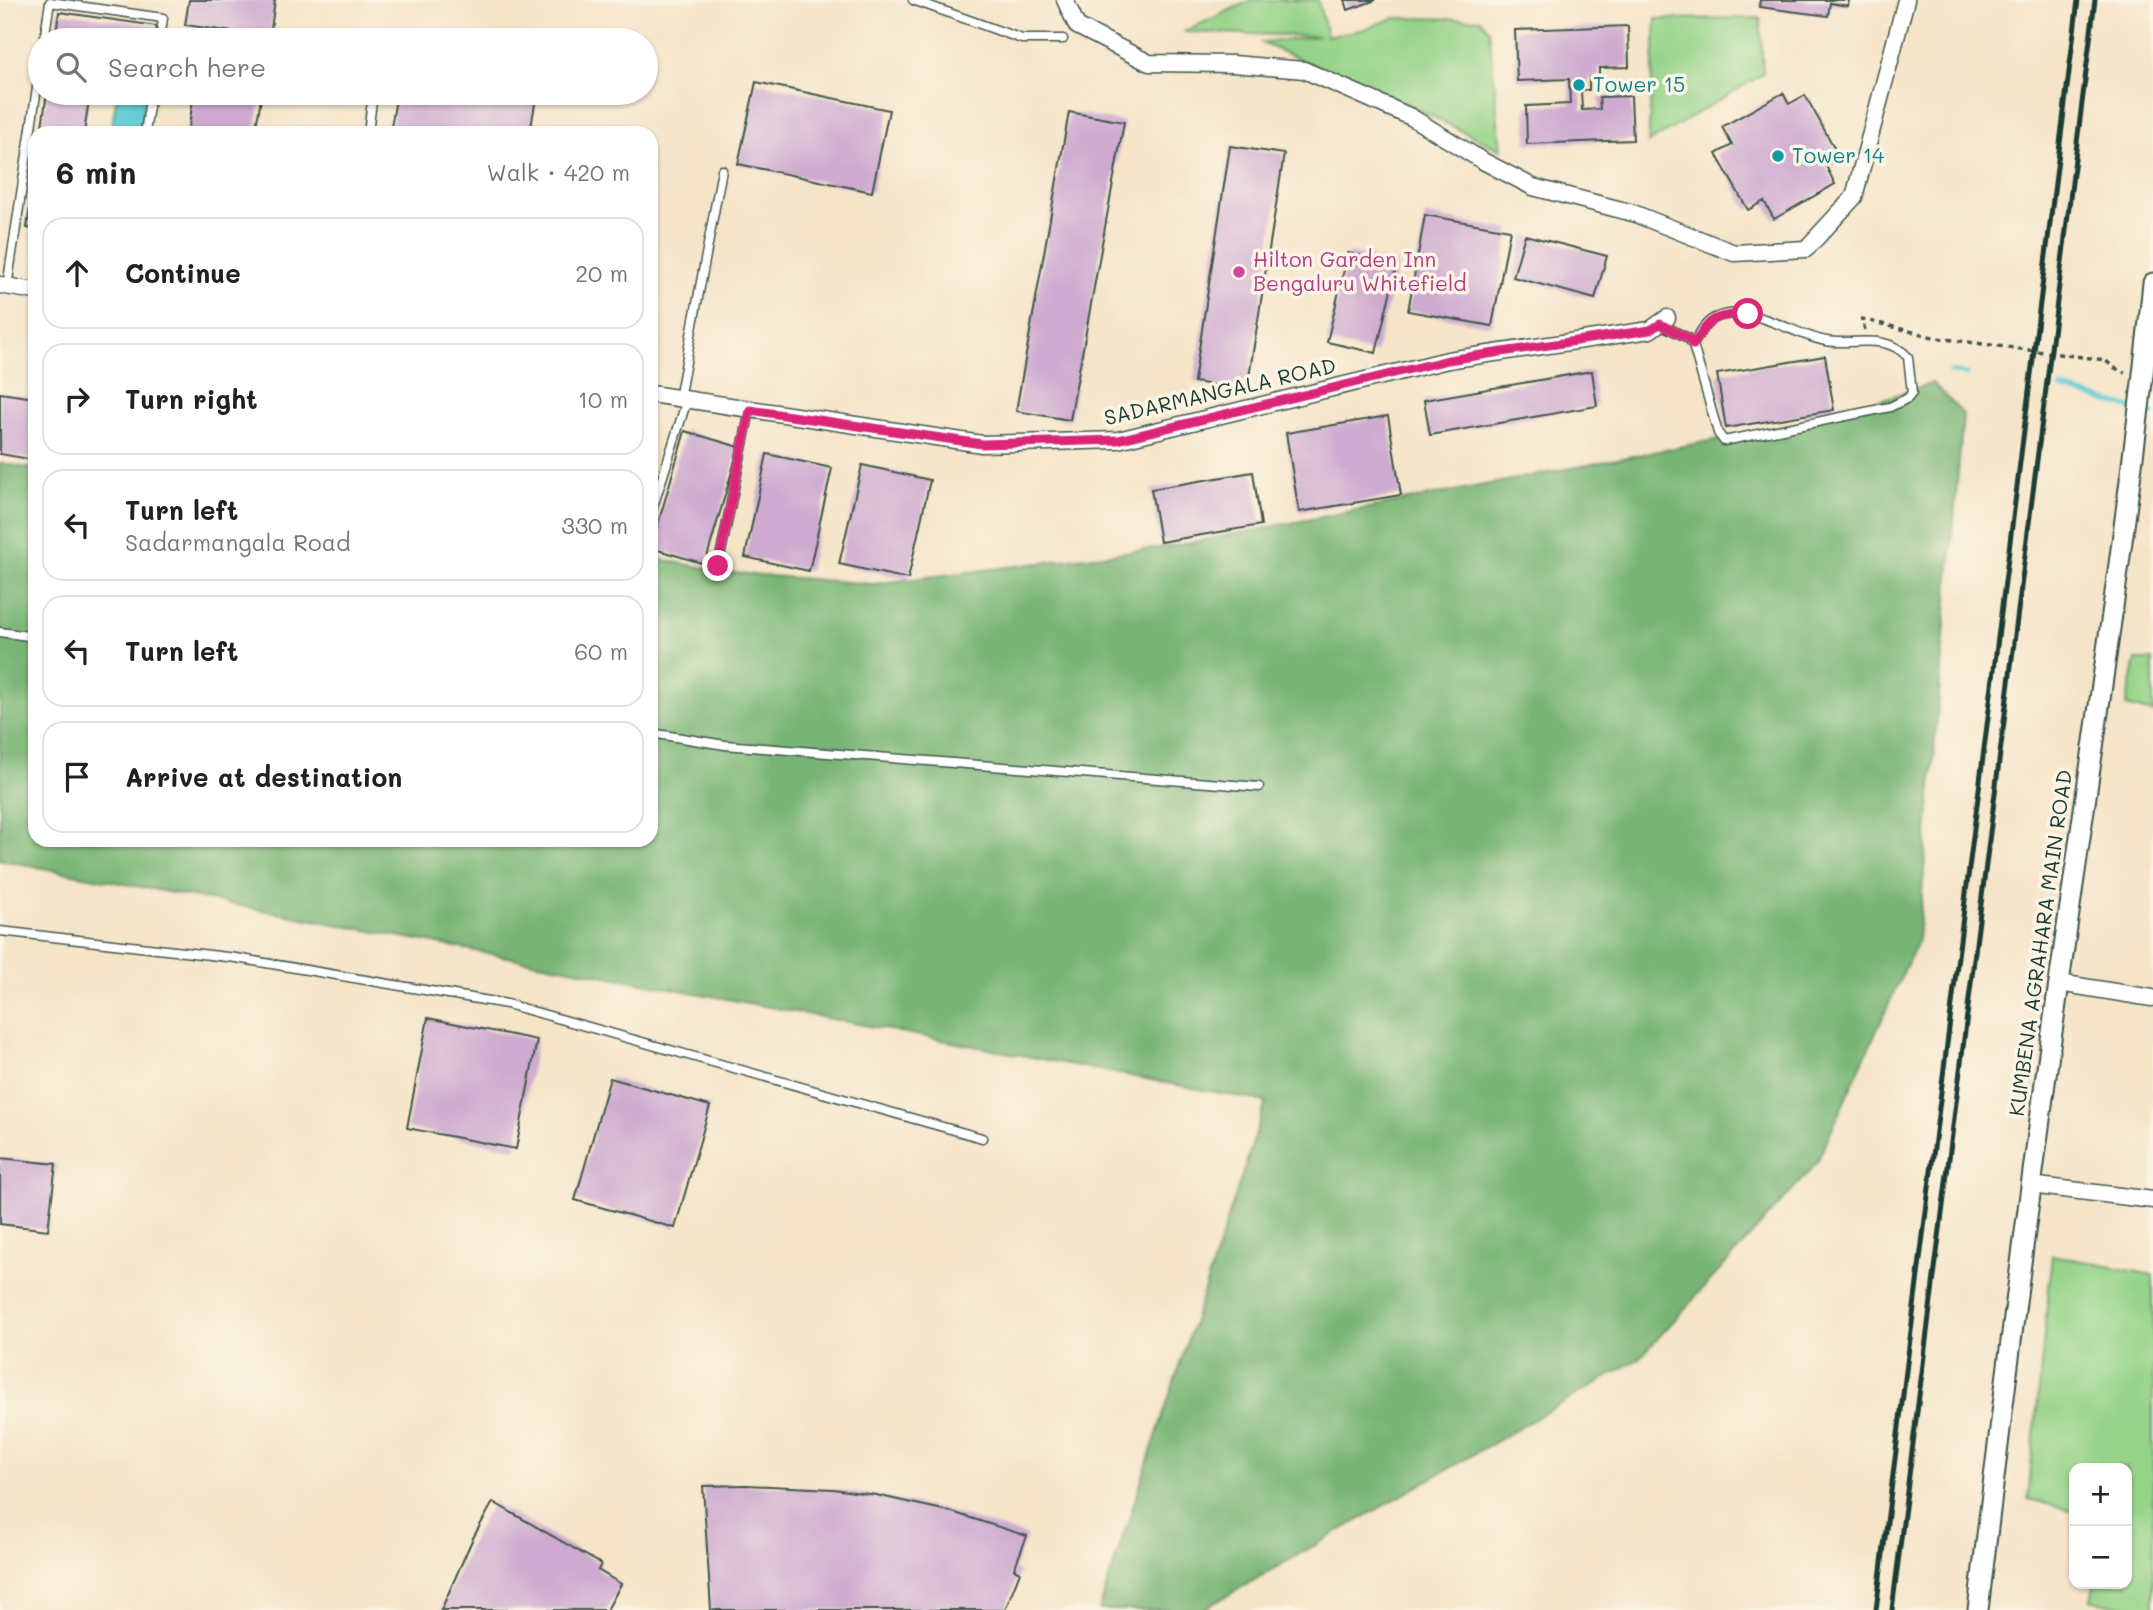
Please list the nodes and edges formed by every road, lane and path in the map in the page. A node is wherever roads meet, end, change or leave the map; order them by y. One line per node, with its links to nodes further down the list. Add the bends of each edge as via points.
1 (913, 0): 6 (lane, via 1023,38)
2 (1065, 0): 3 (street, via 1077,26 1149,63 1304,69 1411,117 1533,187 1633,213 1734,253 1806,249 1854,197)
3 (1906, 0)
4 (46, 28): 5 (lane, via 50,2 163,18)
5 (161, 28)
6 (1063, 39)
7 (34, 105): 10 (lane)
8 (149, 105): 11 (lane)
9 (372, 105): 12 (lane)
10 (30, 126)
11 (146, 126)
12 (369, 126)
13 (28, 141): 16 (lane)
14 (722, 170): 24 (lane)
15 (2153, 283): 23 (street, KUMBENA AGRAHARA MAIN ROAD)
16 (4, 286): 17 (street)
17 (28, 290)
18 (1663, 321): 20 (lane); 25 (street, SADARMANGALA ROAD, via 1650,330 1448,360 1118,440 982,444)
19 (1868, 341): 20 (lane, via 1827,341 1748,314 1717,316); 20 (lane, via 1895,346 1908,357 1912,393 1908,398 1890,407 1724,441); 21 (path, via 1862,319 1937,338)
20 (1693, 345)
21 (2105, 360)
22 (658, 395): 24 (street, SADARMANGALA ROAD)
23 (2143, 397): 33 (street, KUMBENA AGRAHARA MAIN ROAD)
24 (683, 400): 25 (street, SADARMANGALA ROAD); 26 (lane)
25 (750, 410): 27 (lane)
26 (658, 488)
27 (718, 566)
28 (0, 632): 29 (lane)
29 (28, 636)
30 (658, 734): 31 (lane, via 725,745)
31 (1259, 787)
32 (0, 932): 35 (lane, via 236,958 506,1004)
33 (2059, 983): 34 (street); 36 (street, KUMBENA AGRAHARA MAIN ROAD)
34 (2152, 998)
35 (982, 1138)
36 (2030, 1185): 37 (street); 38 (street, KUMBENA AGRAHARA MAIN ROAD)
37 (2153, 1200)
38 (1978, 1610)

